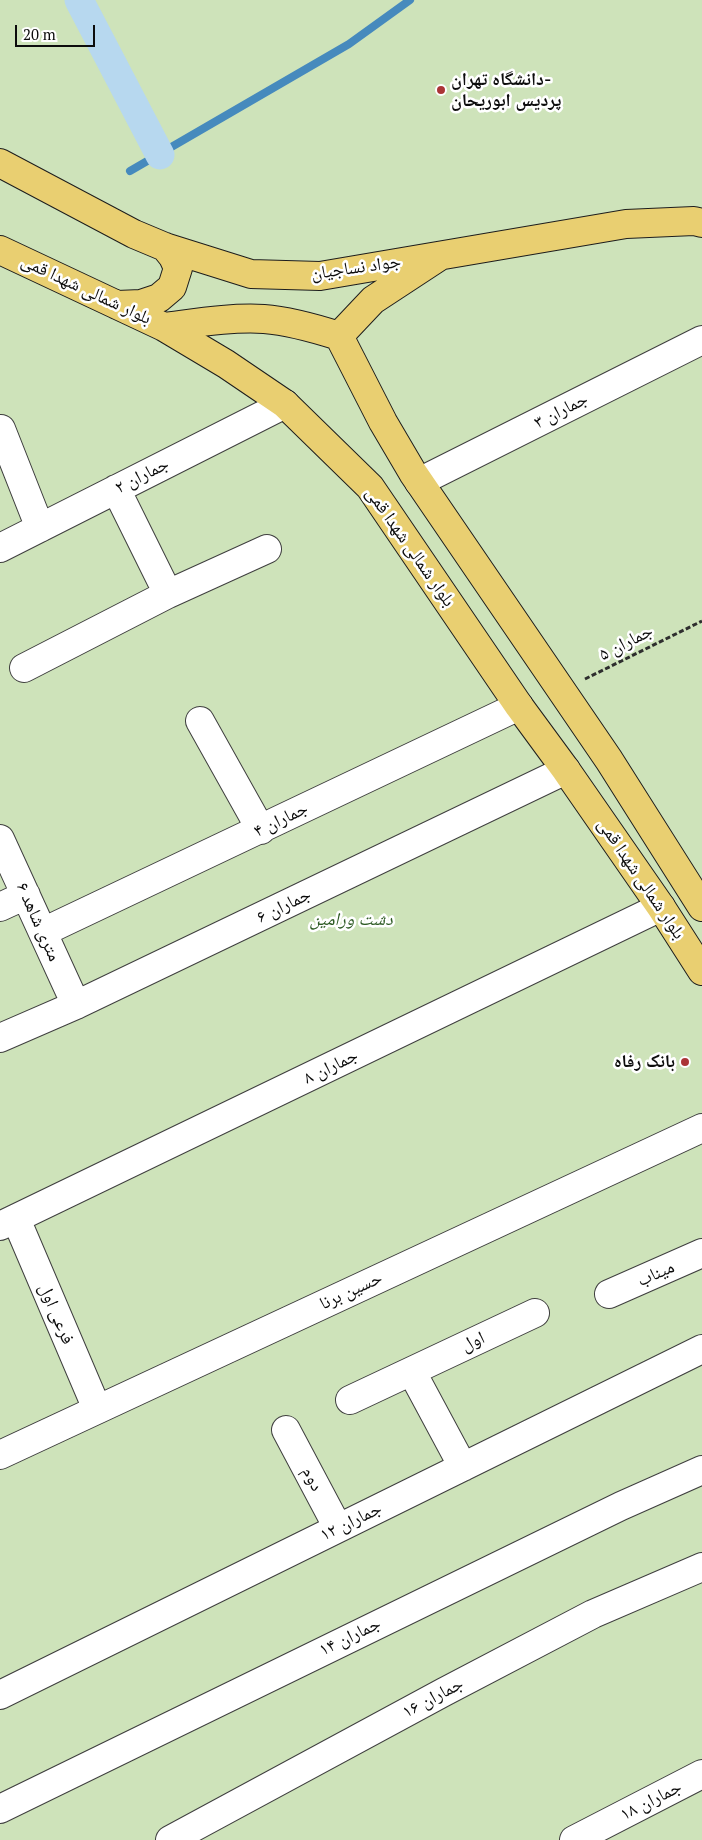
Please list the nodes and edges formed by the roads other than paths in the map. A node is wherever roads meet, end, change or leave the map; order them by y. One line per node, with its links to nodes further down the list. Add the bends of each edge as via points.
1 (0, 163): 3 (main road, جواد نساجیان)
2 (702, 223): 5 (main road, جواد نساجیان, via 626,224)
3 (165, 247): 5 (main road, جواد نساجیان, via 251,274 320,276); 6 (main road, via 178,268 172,287 158,298 141,304)
4 (0, 250): 6 (main road, بلوار شمالی شهدا قمی)
5 (440, 256): 8 (main road, via 373,300)
6 (117, 305): 7 (main road, بلوار شمالی شهدا قمی)
7 (164, 328): 8 (main road, via 212,321 263,319 302,325); 10 (main road, بلوار شمالی شهدا قمی)
8 (339, 336): 12 (main road, بلوار شمالی شهدا قمی, via 383,422)
9 (702, 340): 12 (street, جماران ۳)
10 (285, 404): 13 (street, جماران ۲); 19 (main road, بلوار شمالی شهدا قمی, via 370,487)
11 (1, 430): 14 (street)
12 (419, 482): 27 (main road, بلوار شمالی شهدا قمی, via 609,760)
13 (116, 489): 14 (street, جماران ۲); 17 (street)
14 (40, 528): 15 (street, جماران ۲)
15 (0, 548)
16 (267, 549): 17 (street)
17 (168, 594): 18 (street)
18 (24, 668)
19 (519, 706): 21 (main road, بلوار شمالی شهدا قمی); 22 (street, جماران ۴)
20 (200, 720): 22 (street)
21 (566, 770): 25 (main road, بلوار شمالی شهدا قمی); 30 (street, جماران ۶)
22 (261, 830): 28 (street, جماران ۴)
23 (0, 839): 24 (street, ۶ متری شاهد)
24 (26, 894): 26 (street); 28 (street, ۶ متری شاهد)
25 (661, 906): 29 (main road, بلوار شمالی شهدا قمی); 33 (street, جماران ۸)
26 (0, 907)
27 (702, 907)
28 (43, 932): 30 (street, ۶ متری شاهد)
29 (702, 971)
30 (76, 1005): 31 (street, جماران ۶)
31 (0, 1038)
32 (702, 1128): 40 (street, حسین برنا)
33 (8, 1223): 40 (street, فرعی اول)
34 (702, 1253): 35 (street, میناب)
35 (609, 1294)
36 (535, 1313): 38 (street, اول)
37 (702, 1349): 43 (street, جماران ۱۲)
38 (412, 1372): 39 (street, اول); 43 (street)
39 (350, 1400)
40 (97, 1409): 42 (street, حسین برنا)
41 (286, 1430): 45 (street, دوم)
42 (0, 1454)
43 (463, 1467): 45 (street, جماران ۱۲)
44 (702, 1470): 49 (street, جماران ۱۴)
45 (338, 1528): 47 (street, جماران ۱۲)
46 (702, 1567): 50 (street, جماران ۱۶, via 593,1614)
47 (0, 1695)
48 (702, 1774): 51 (street, جماران ۱۸)
49 (0, 1808)
50 (170, 1840)
51 (574, 1840)

